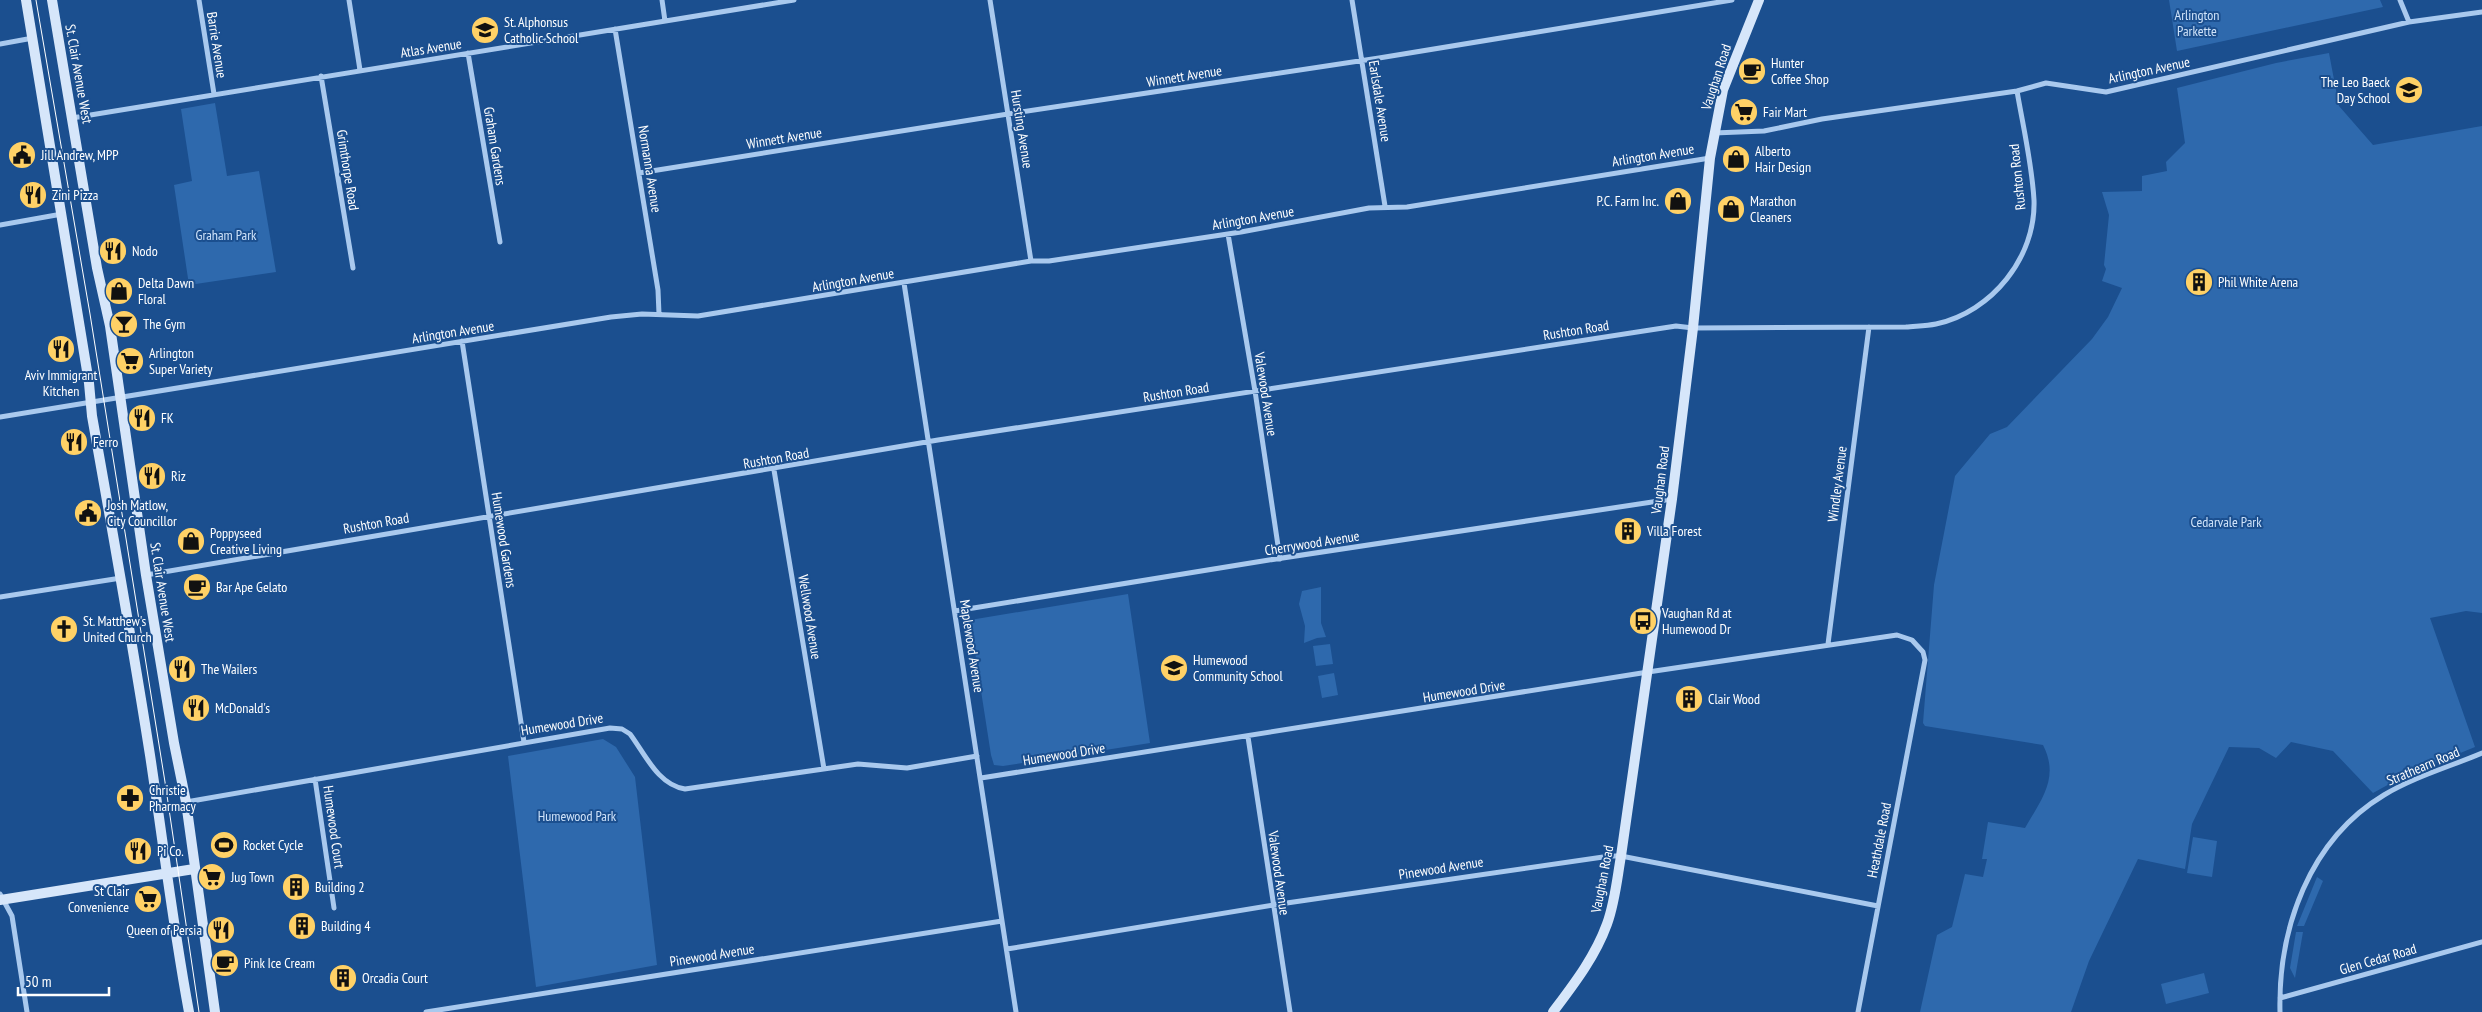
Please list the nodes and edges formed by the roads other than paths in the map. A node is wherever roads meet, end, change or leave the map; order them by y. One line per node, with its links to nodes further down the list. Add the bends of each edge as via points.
1 (26, 0): 16 (main road)
2 (52, 0): 25 (main road, St. Clair Avenue West)
3 (199, 0): 23 (street, Barrie Avenue)
4 (349, 0): 20 (street)
5 (662, 0): 13 (street)
6 (794, 0): 13 (street, Atlas Avenue)
7 (990, 0): 24 (street, Hursting Avenue)
8 (1352, 0): 19 (street, Earlsdale Avenue)
9 (1732, 0): 19 (street, Winnett Avenue)
10 (1759, 0): 26 (main road, Vaughan Road, via 1723,90)
11 (2400, 0): 14 (street)
12 (2482, 12): 14 (street, Arlington Avenue)
13 (665, 21): 15 (street, Atlas Avenue)
14 (2409, 22): 22 (street, Arlington Avenue, via 2106,92 2046,83)
15 (615, 29): 18 (street, Atlas Avenue); 28 (street, Normanna Avenue)
16 (33, 38): 17 (street); 30 (main road)
17 (0, 44)
18 (468, 53): 20 (street, Atlas Avenue); 33 (street, Graham Gardens)
19 (1362, 60): 24 (street, Winnett Avenue); 29 (street, Earlsdale Avenue)
20 (360, 70): 21 (street, Atlas Avenue)
21 (321, 76): 23 (street, Atlas Avenue); 35 (street, Grimthorpe Road)
22 (2017, 91): 26 (street, Arlington Avenue, via 1822,119 1764,131); 38 (street, Rushton Road, via 2034,201 2031,228 2022,258 1982,303 1959,316 1936,324)
23 (214, 94): 25 (street, Atlas Avenue)
24 (1008, 114): 28 (street, Winnett Avenue); 34 (street, Hursting Avenue)
25 (72, 118): 42 (main road, St. Clair Avenue West, via 110,326)
26 (1714, 133): 27 (main road, Vaughan Road)
27 (1710, 158): 29 (street, Arlington Avenue, via 1407,207); 39 (main road, Vaughan Road)
28 (639, 173): 37 (street, Normanna Avenue)
29 (1385, 206): 32 (street, Arlington Avenue)
30 (62, 214): 31 (street); 43 (main road)
31 (0, 225)
32 (1228, 234): 34 (street, Arlington Avenue); 41 (street, Valewood Avenue)
33 (500, 242)
34 (1031, 261): 36 (street, Arlington Avenue)
35 (353, 268)
36 (904, 283): 37 (street, Arlington Avenue, via 698,316); 45 (street, Maplewood Avenue)
37 (659, 314): 40 (street, Arlington Avenue, via 611,317)
38 (1869, 326): 39 (street, Rushton Road); 54 (street, Windley Avenue)
39 (1693, 328): 41 (street, Rushton Road, via 1676,326 1633,332); 47 (main road, Vaughan Road)
40 (462, 342): 42 (street, Arlington Avenue); 48 (street, Humewood Gardens)
41 (1255, 391): 45 (street, Rushton Road); 49 (street, Valewood Avenue)
42 (119, 396): 43 (street, Arlington Avenue); 50 (main road, St. Clair Avenue West)
43 (91, 400): 44 (street, Arlington Avenue); 51 (main road)
44 (0, 417)
45 (928, 442): 46 (street, Rushton Road); 53 (street, Maplewood Avenue)
46 (774, 470): 48 (street, Rushton Road); 61 (street, Wellwood Avenue)
47 (1672, 499): 49 (street, Cherrywood Avenue); 55 (main road, Vaughan Road)
48 (489, 515): 50 (street, Rushton Road); 58 (street, Humewood Gardens)
49 (1280, 558): 53 (street, Cherrywood Avenue)
50 (146, 575): 64 (main road, St. Clair Avenue West)
51 (121, 578): 52 (street); 67 (main road)
52 (0, 598)
53 (955, 611): 60 (street, Maplewood Avenue)
54 (1828, 644): 55 (street, Humewood Drive); 56 (street, Humewood Drive, via 1903,636 1923,652)
55 (1648, 672): 57 (street, Humewood Drive); 65 (main road, Vaughan Road)
56 (1923, 673): 70 (street, Heathdale Road)
57 (1248, 737): 62 (street, Humewood Drive); 69 (street, Valewood Avenue)
58 (524, 742): 61 (street, Humewood Drive, via 616,727 630,734 664,780 684,789); 63 (street, Humewood Drive)
59 (2482, 753): 75 (street, Strathearn Road, via 2410,781 2382,796 2339,832 2316,864 2291,918)
60 (977, 756): 61 (street, Humewood Drive, via 907,768 864,763); 62 (street, Maplewood Avenue)
61 (824, 769)
62 (981, 778): 72 (street, Maplewood Avenue)
63 (315, 779): 64 (street, Humewood Drive); 71 (street, Humewood Court)
64 (186, 802): 66 (main road, St. Clair Avenue West)
65 (1622, 856): 69 (street, Pinewood Avenue, via 1561,862); 70 (street, Pinewood Avenue); 82 (main road, Vaughan Road, via 1613,902 1600,940 1577,980)
66 (194, 869): 67 (main road); 78 (main road, St. Clair Avenue West)
67 (166, 874): 68 (main road); 77 (main road)
68 (1, 898): 76 (street, via 12,916)
69 (1273, 905): 74 (street, Pinewood Avenue); 81 (street, Valewood Avenue)
70 (1878, 906): 83 (street, Heathdale Road)
71 (334, 908)
72 (1002, 921): 74 (street, Maplewood Avenue); 79 (street, Pinewood Avenue)
73 (2482, 942): 75 (street, Glen Cedar Road)
74 (1007, 949): 80 (street, Maplewood Avenue)
75 (2280, 998): 84 (street, Strathearn Road)
76 (27, 1012)
77 (189, 1012)
78 (215, 1012)
79 (426, 1012)
80 (1016, 1012)
81 (1290, 1012)
82 (1553, 1012)
83 (1858, 1012)
84 (2280, 1012)

